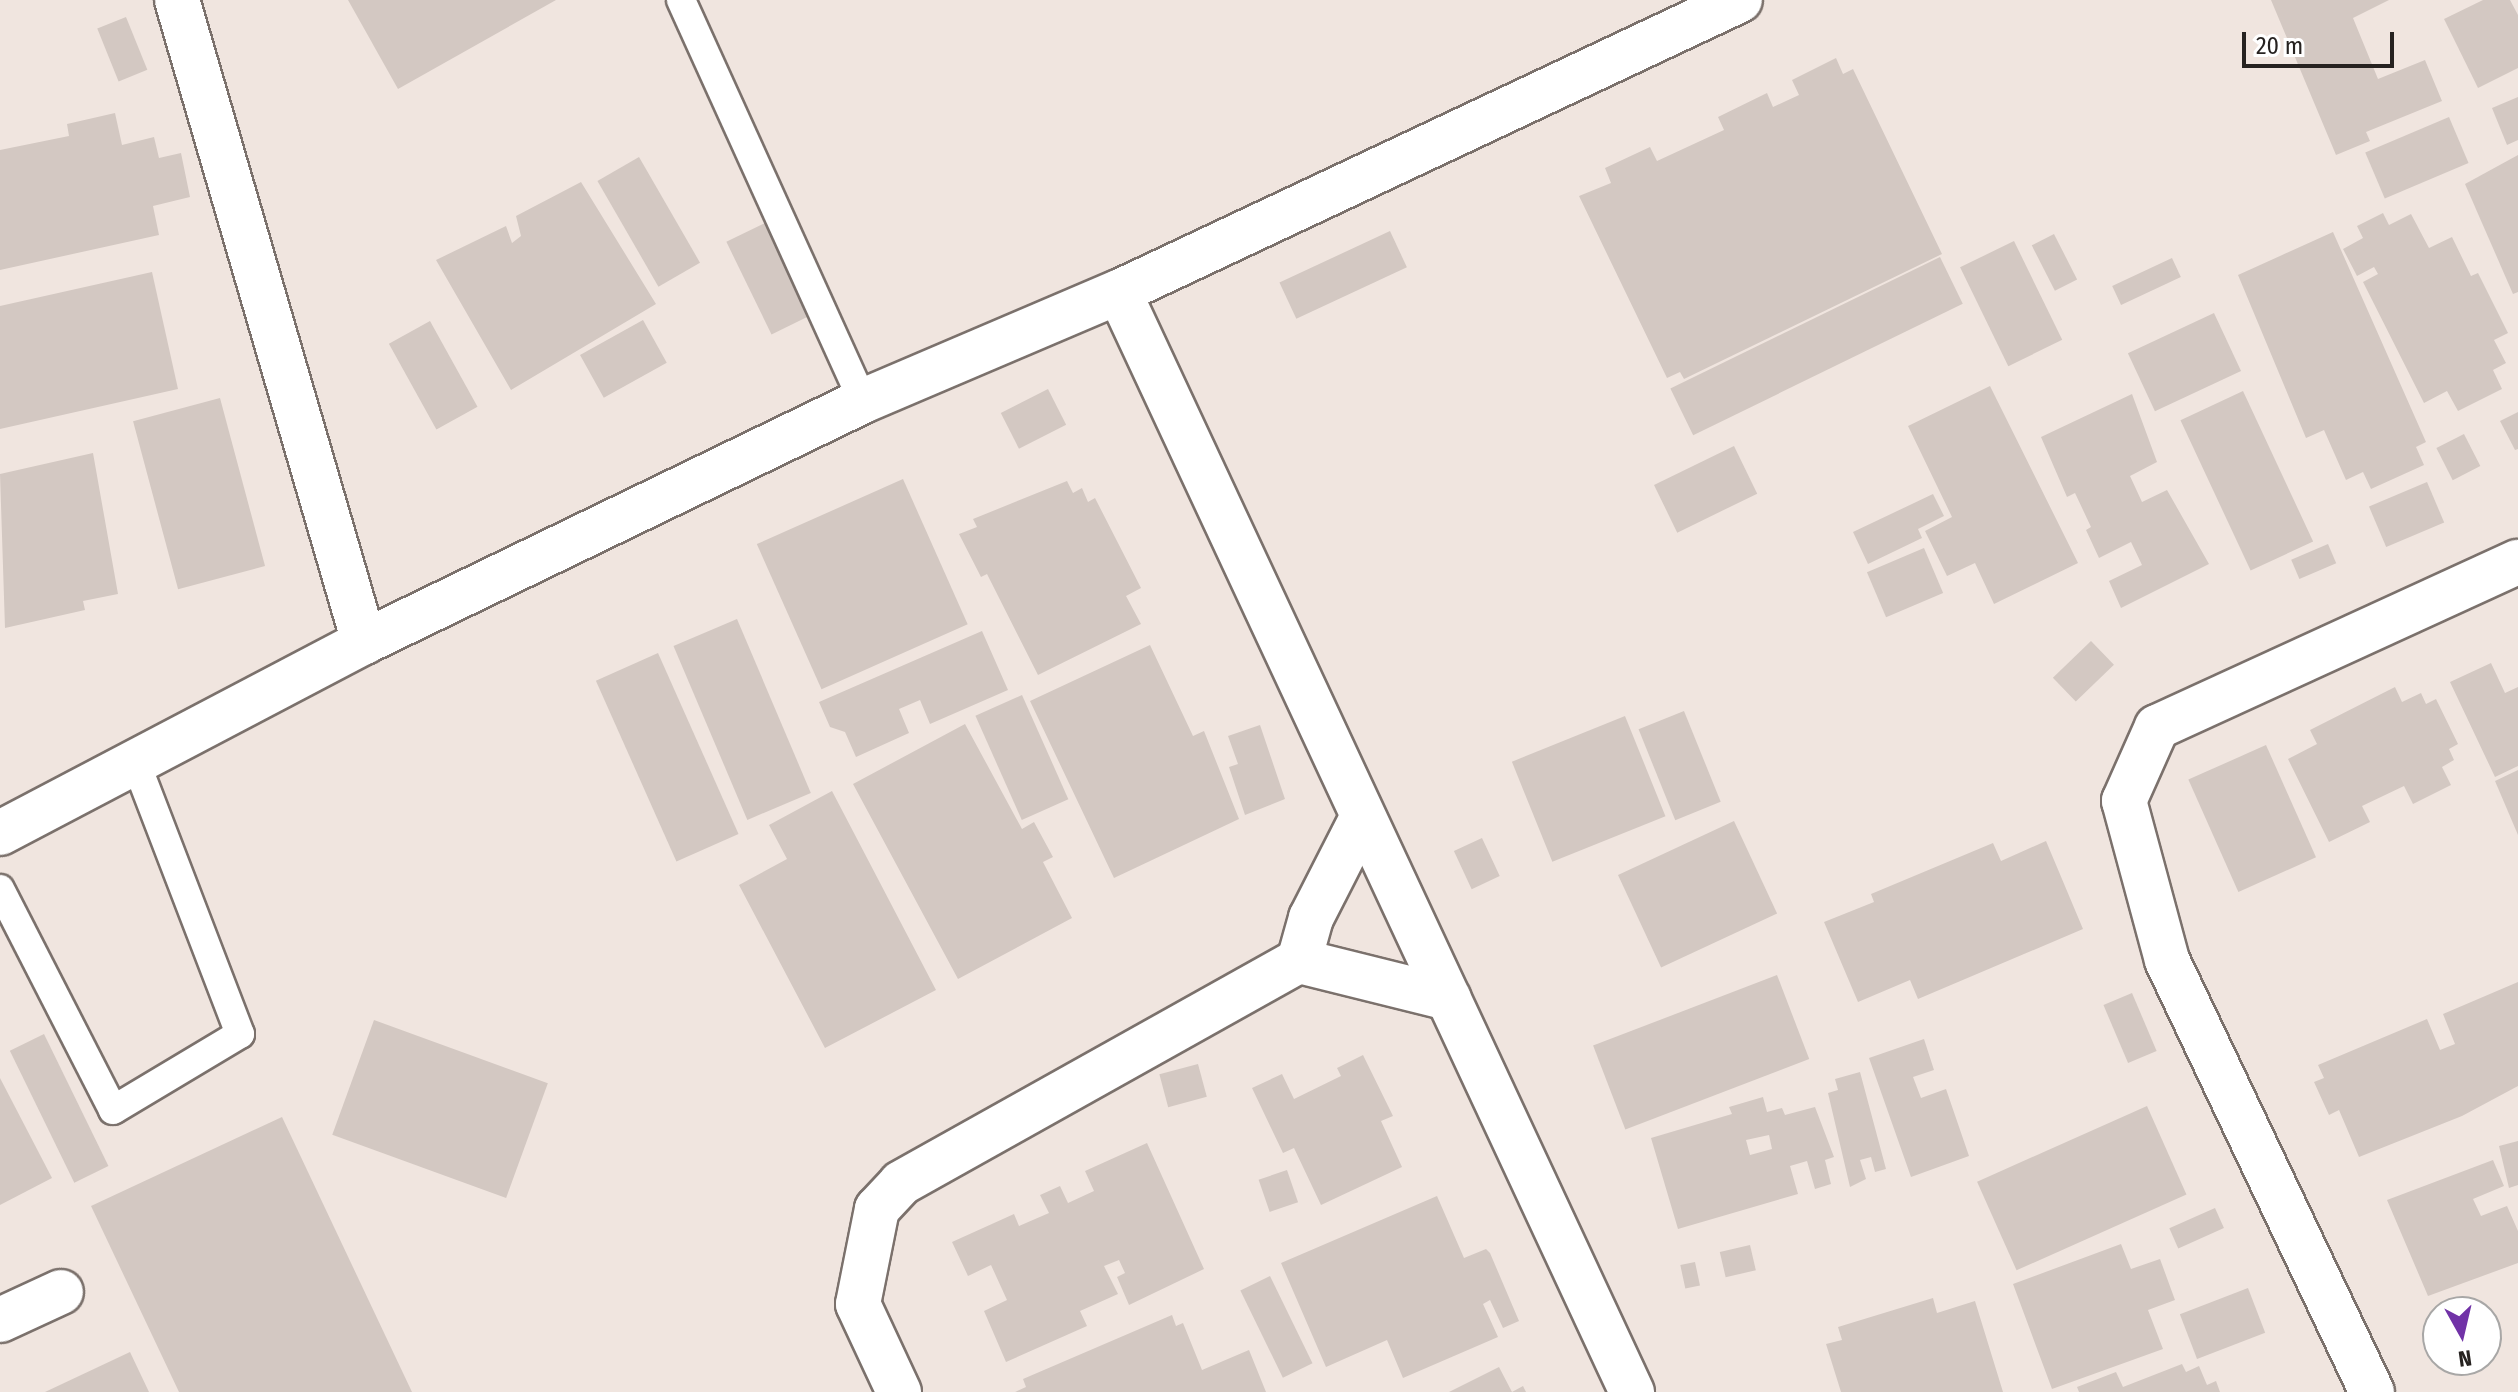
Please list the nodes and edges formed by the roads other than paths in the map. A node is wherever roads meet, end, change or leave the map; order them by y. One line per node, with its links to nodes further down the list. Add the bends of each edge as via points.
1 (177, 0): 7 (street)
2 (681, 0): 5 (lane)
3 (1740, 0): 4 (street)
4 (1119, 292): 5 (street); 9 (street)
5 (863, 401): 7 (street)
6 (2518, 562): 18 (street, via 2157,727 2124,801 2167,960)
7 (364, 642): 8 (street)
8 (137, 765): 10 (street); 11 (lane, via 240,1034 113,1110)
9 (1363, 816): 12 (street, via 1311,918); 13 (street)
10 (0, 833)
11 (0, 889)
12 (1299, 961): 13 (street); 16 (street, via 893,1192 877,1209 858,1304)
13 (1448, 998): 17 (street)
14 (61, 1292): 15 (street)
15 (0, 1320)
16 (899, 1392)
17 (1632, 1392)
18 (2372, 1392)

